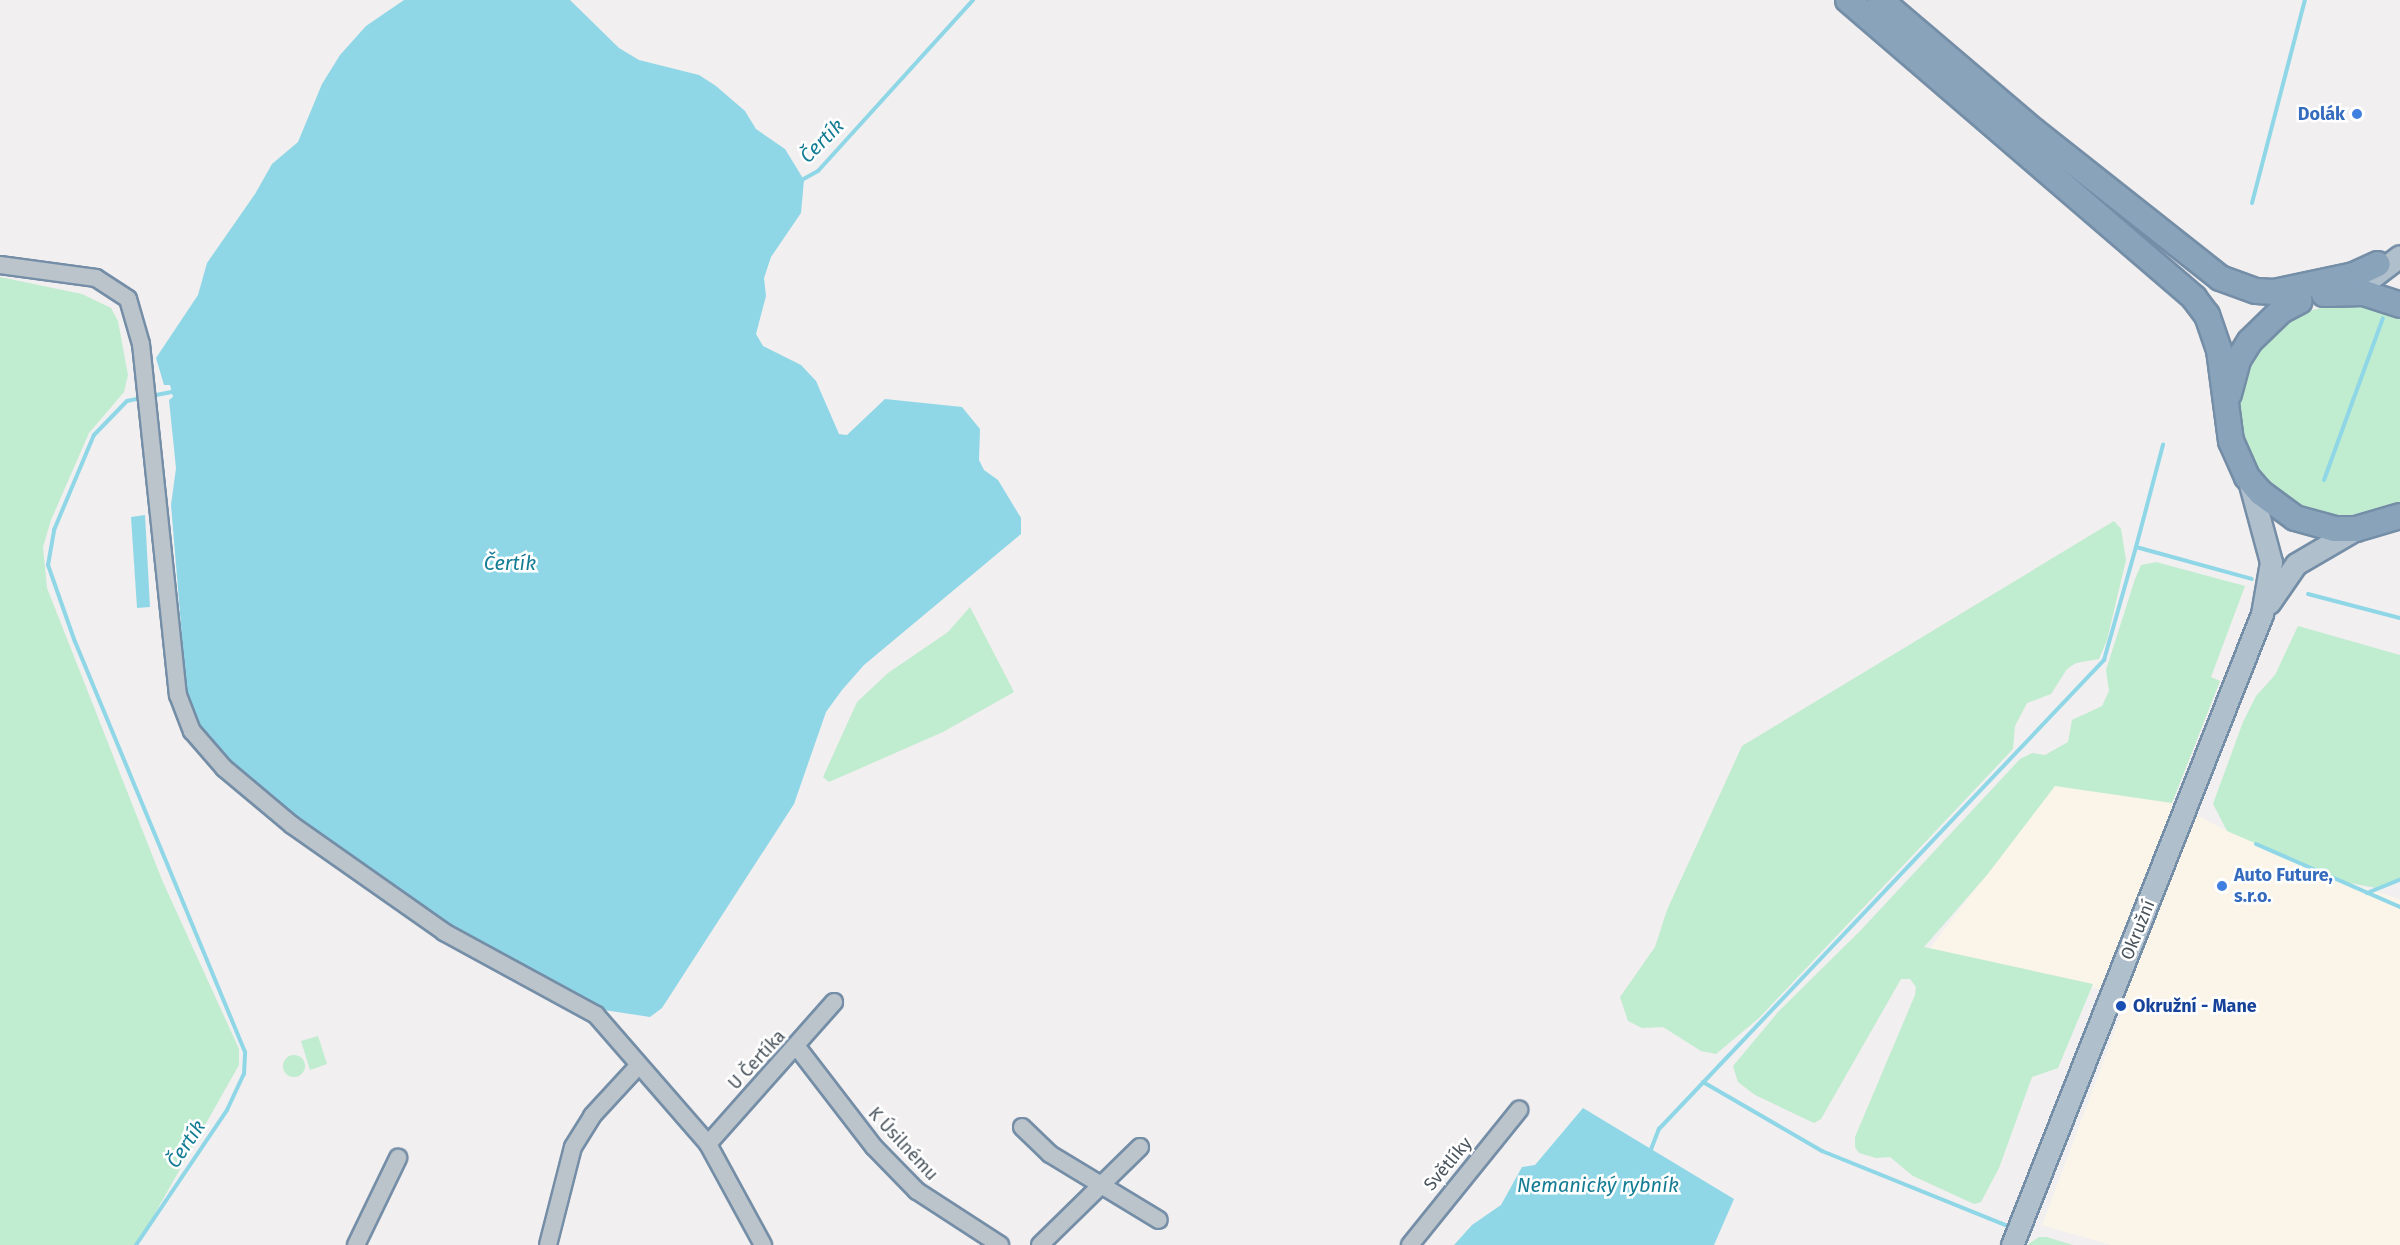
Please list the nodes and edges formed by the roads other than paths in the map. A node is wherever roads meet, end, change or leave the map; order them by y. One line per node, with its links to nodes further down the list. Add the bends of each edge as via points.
1 (1848, 0): 10 (highway, via 2181,283 2207,315 2213,330)
2 (1880, 0): 3 (highway)
3 (2034, 130): 5 (highway, via 2178,247 2233,285 2256,291 2291,290 2354,275); 8 (highway, via 2080,176 2211,287 2257,303)
4 (2400, 244): 5 (main road)
5 (2389, 260): 7 (main road)
6 (0, 265): 17 (street, via 96,278 128,299 141,344 178,695 192,731 224,768 292,825 444,932 596,1015)
7 (2349, 292): 8 (highway, via 2321,294); 9 (highway)
8 (2300, 301): 10 (highway, via 2281,311 2250,341 2238,360)
9 (2400, 305)
10 (2228, 402): 11 (highway, via 2231,441)
11 (2247, 477): 13 (highway, via 2277,507 2295,518 2335,529); 14 (main road, Okružní, via 2271,562)
12 (2394, 521): 13 (highway)
13 (2356, 529): 14 (main road, Okružní, via 2296,564)
14 (2262, 614): 31 (main road, Okružní)
15 (834, 1002): 16 (street, U Čertíka)
16 (797, 1047): 20 (street, U Čertíka, via 762,1080); 28 (street, K Úsilnému, via 874,1147 917,1191)
17 (639, 1065): 20 (street); 26 (street, via 592,1116 573,1147)
18 (1518, 1110): 30 (street, Světlíky)
19 (1022, 1127): 23 (street, via 1050,1154)
20 (708, 1144): 27 (street)
21 (1140, 1147): 23 (street)
22 (398, 1158): 25 (street)
23 (1101, 1183): 24 (street); 29 (street)
24 (1159, 1220)
25 (356, 1245)
26 (548, 1245)
27 (764, 1245)
28 (1000, 1245)
29 (1040, 1245)
30 (1410, 1245)
31 (2012, 1245)

